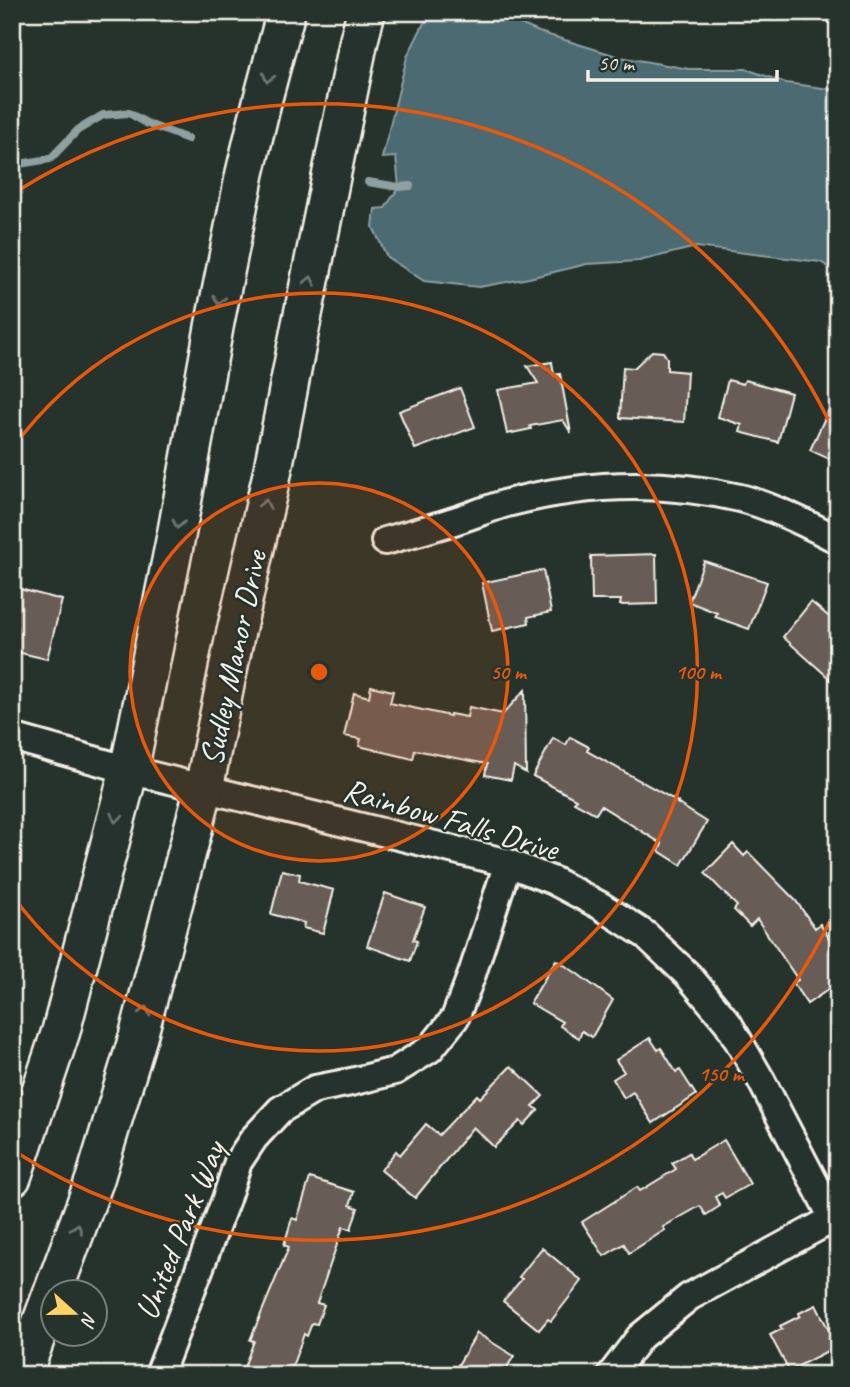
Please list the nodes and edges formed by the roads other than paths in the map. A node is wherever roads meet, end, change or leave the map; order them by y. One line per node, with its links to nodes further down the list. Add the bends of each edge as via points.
1 (286, 12): 6 (main road, one-way to 6, via 243,186)
2 (366, 12): 7 (main road, Sudley Manor Drive, one-way to 2)
3 (838, 540): 4 (street, via 741,499 641,485 561,492 507,503)
4 (385, 541)
5 (12, 737): 6 (street, Rainbow Falls Drive)
6 (129, 770): 7 (street, Rainbow Falls Drive); 9 (main road, one-way to 9, via 61,1031)
7 (204, 788): 8 (street, Rainbow Falls Drive); 11 (main road, Sudley Manor Drive, one-way to 7, via 134,1050)
8 (508, 863): 10 (street, Rainbow Falls Drive, via 601,906 646,935 688,975 728,1023); 14 (street, United Park Way, via 455,1018 430,1049 395,1071 315,1089 280,1110 254,1138 238,1162)
9 (12, 1177)
10 (836, 1221): 15 (street, via 689,1297 640,1337)
11 (58, 1278)
12 (38, 1333): 13 (main road, Sudley Manor Drive)
13 (22, 1375)
14 (159, 1375)
15 (611, 1375)

